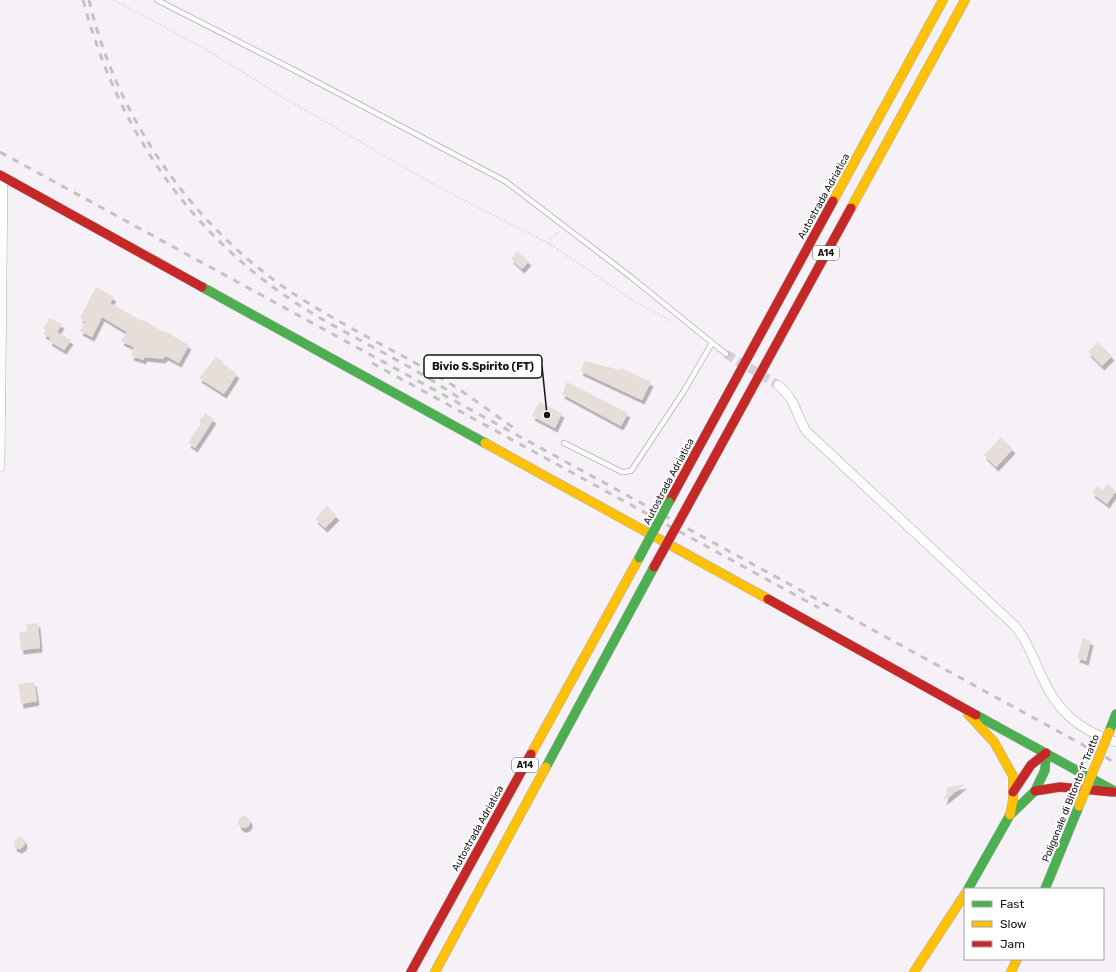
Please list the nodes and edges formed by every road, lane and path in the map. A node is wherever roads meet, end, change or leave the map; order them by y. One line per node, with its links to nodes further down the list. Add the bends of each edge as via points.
1 (114, 0): 7 (path, via 207,50 442,189)
2 (157, 0): 6 (lane, via 505,181)
3 (943, 0): 26 (main road, Autostrada Adriatica / A14, bridge, via 640,558)
4 (965, 0): 27 (main road, A14, bridge)
5 (1, 176): 13 (street); 14 (main road)
6 (564, 226): 7 (path); 9 (lane)
7 (548, 243): 8 (path, via 634,302)
8 (673, 322)
9 (712, 343): 10 (lane); 12 (lane, via 684,391 631,471 622,472)
10 (726, 354)
11 (778, 385): 16 (street, via 793,401 806,431 1015,626 1025,639 1048,690 1063,712 1087,731)
12 (564, 443)
13 (0, 467)
14 (960, 706): 17 (main road); 19 (main road, via 994,742 1013,776)
15 (1116, 714): 23 (main road, Poligonale di Bitonto 1° Tratto, bridge)
16 (1116, 742)
17 (1046, 753): 18 (main road, via 1045,770); 19 (main road, via 1032,765); 20 (main road)
18 (1034, 791): 20 (main road, via 1060,787); 21 (main road)
19 (1013, 792): 21 (main road)
20 (1116, 792)
21 (1010, 815): 22 (main road)
22 (969, 888)
23 (1045, 888)
24 (964, 896): 28 (main road)
25 (1016, 960): 29 (main road)
26 (411, 972)
27 (435, 972)
28 (914, 972)
29 (1011, 972)

